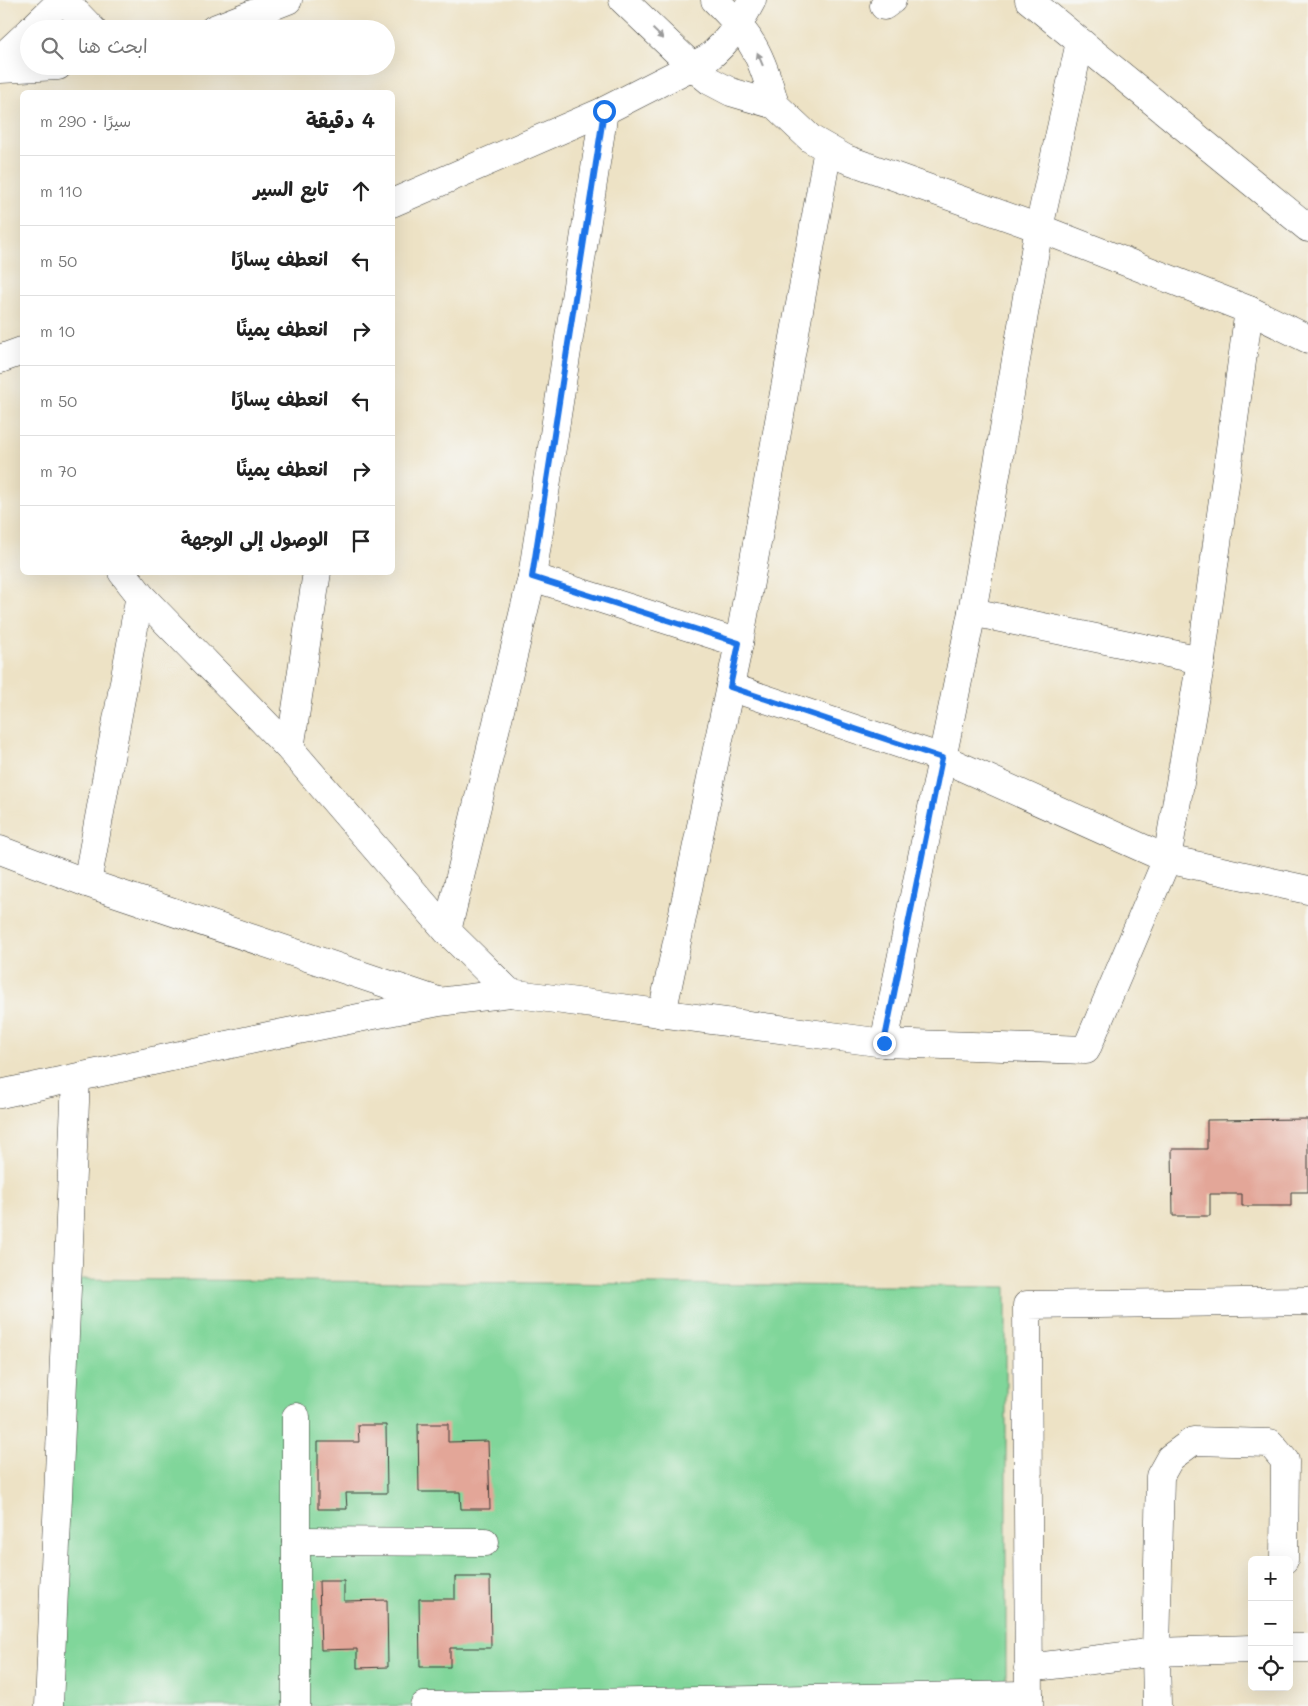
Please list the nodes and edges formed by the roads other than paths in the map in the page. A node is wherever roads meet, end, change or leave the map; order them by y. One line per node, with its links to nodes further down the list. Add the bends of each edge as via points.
1 (63, 0): 7 (street); 8 (street)
2 (288, 0): 9 (street)
3 (623, 0): 14 (street, one-way to 14)
4 (715, 0): 10 (street)
5 (752, 0): 10 (street)
6 (1029, 0): 12 (street)
7 (42, 20)
8 (83, 20)
9 (237, 20)
10 (740, 24): 14 (street, via 722,47); 17 (street, one-way to 10, via 762,61)
11 (20, 40): 13 (street)
12 (1080, 42): 21 (street); 22 (street)
13 (0, 59)
14 (693, 67): 17 (street, via 731,92); 18 (street)
15 (20, 68): 16 (street)
16 (0, 69)
17 (775, 105): 19 (street)
18 (604, 111): 20 (street); 29 (street)
19 (828, 149): 21 (street, via 867,167); 32 (street)
20 (395, 201)
21 (1039, 228): 23 (street); 31 (street)
22 (1308, 228)
23 (1249, 310): 24 (street); 33 (street)
24 (1308, 339)
25 (20, 352): 26 (street)
26 (0, 359)
27 (124, 575): 30 (street)
28 (317, 575): 35 (street)
29 (532, 577): 32 (street); 41 (street)
30 (140, 595): 35 (street); 39 (street)
31 (972, 612): 33 (street); 36 (street)
32 (739, 643): 34 (street)
33 (1201, 660): 38 (street)
34 (730, 687): 36 (street); 44 (street)
35 (290, 749): 41 (street)
36 (942, 758): 38 (street); 45 (street)
37 (7, 855): 39 (street)
38 (1167, 859): 40 (street); 45 (street, via 1086,1050)
39 (87, 883): 43 (street)
40 (1308, 890)
41 (447, 931): 42 (street)
42 (510, 993): 43 (street); 44 (street)
43 (440, 1002): 46 (street)
44 (662, 1014): 45 (street)
45 (884, 1043)
46 (76, 1079): 47 (street); 59 (street)
47 (0, 1094)
48 (1308, 1302): 57 (street, via 1027,1305)
49 (296, 1417): 50 (street)
50 (296, 1541): 51 (street); 60 (street)
51 (485, 1542)
52 (1284, 1556): 56 (street, via 1285,1461 1270,1443 1193,1441 1170,1458 1160,1476)
53 (1293, 1648): 54 (street)
54 (1308, 1648)
55 (1248, 1649): 56 (street)
56 (1156, 1652): 57 (street); 62 (street)
57 (1028, 1668): 58 (street)
58 (1029, 1700): 61 (street)
59 (50, 1706)
60 (296, 1706)
61 (424, 1706)
62 (1157, 1706)

